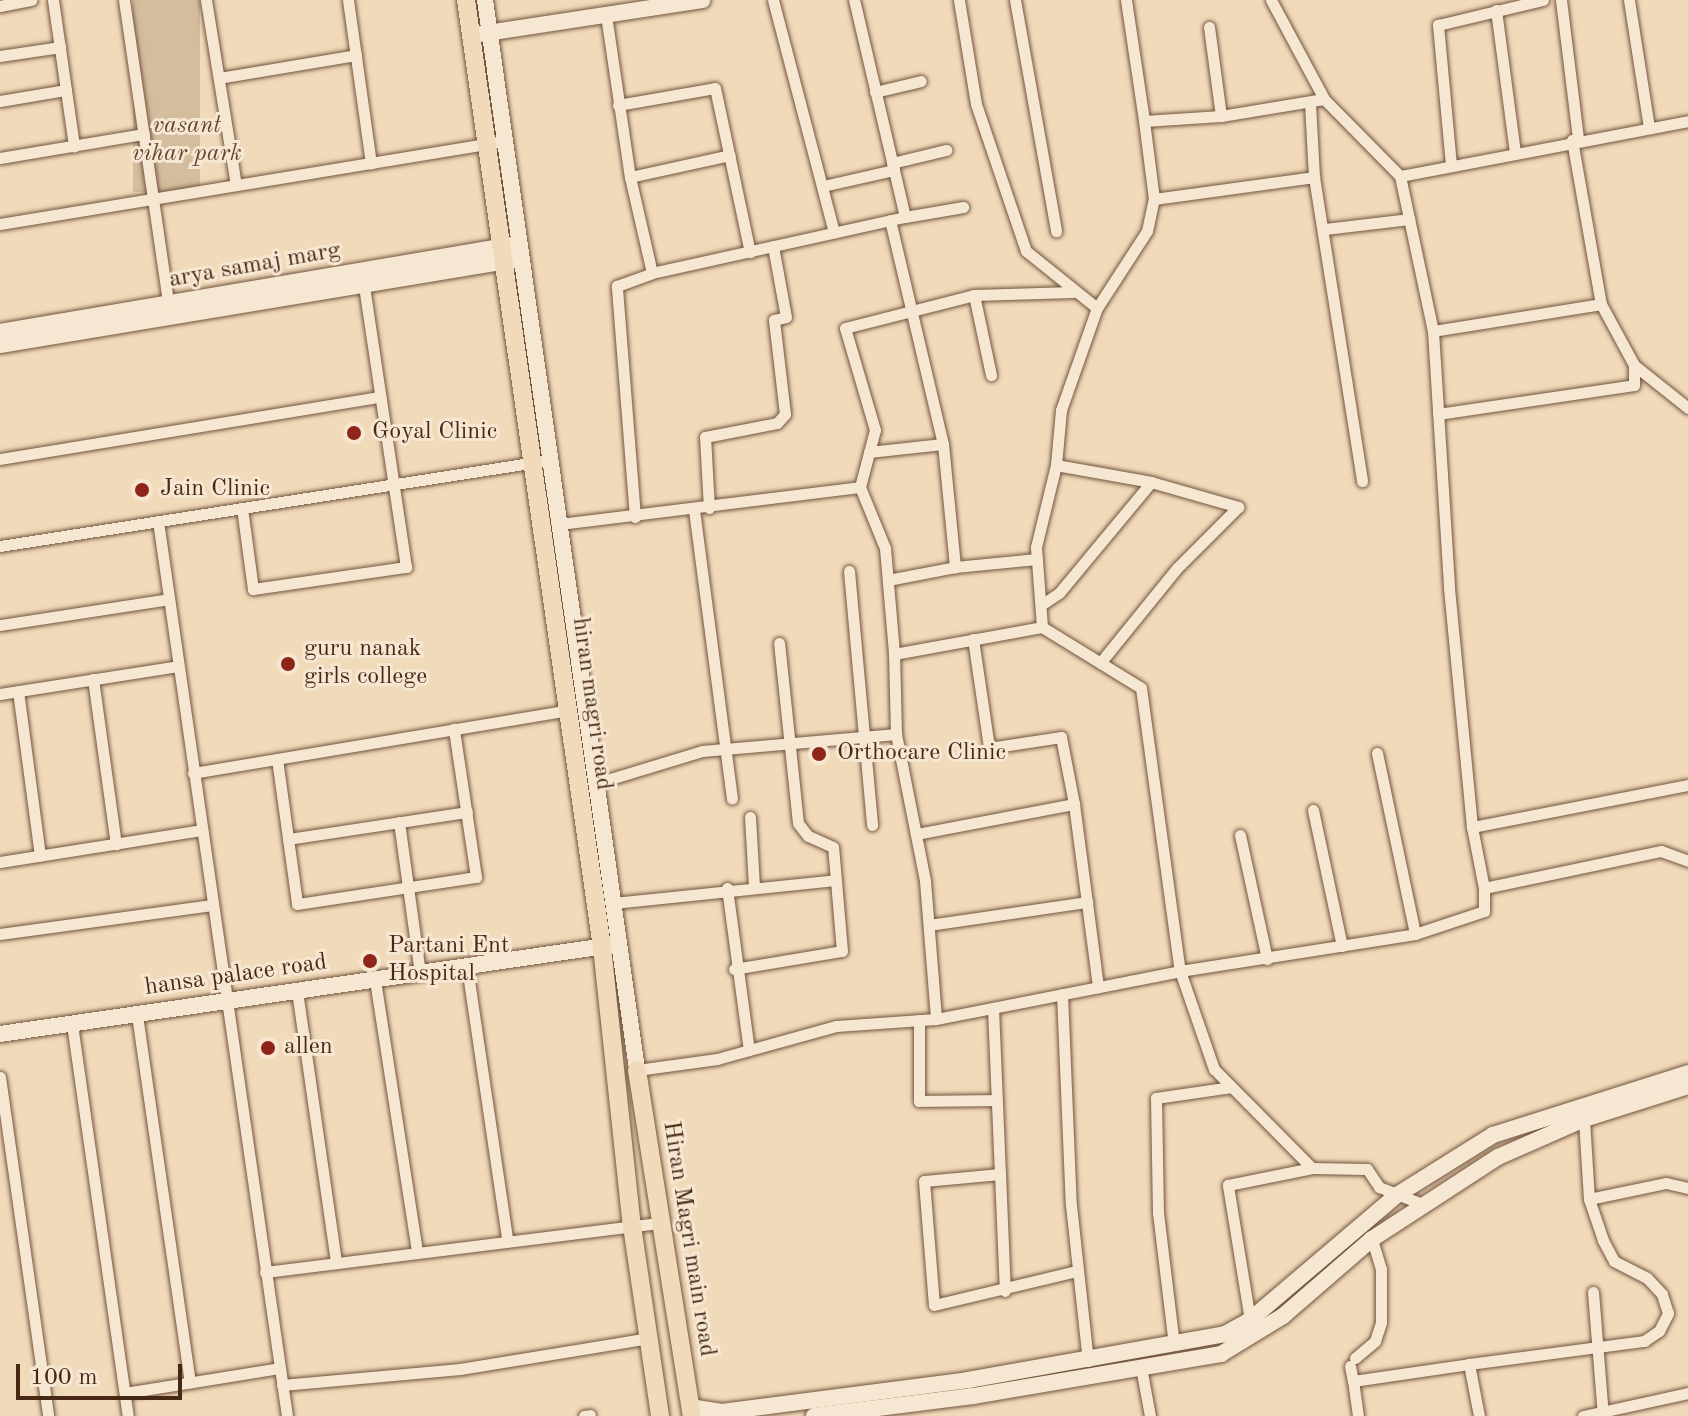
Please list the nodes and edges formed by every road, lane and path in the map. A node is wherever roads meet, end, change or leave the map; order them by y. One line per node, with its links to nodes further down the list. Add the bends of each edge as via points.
1 (31, 0): 18 (street)
2 (53, 0): 23 (street)
3 (124, 0): 38 (street)
4 (206, 0): 26 (street)
5 (348, 0): 24 (street)
6 (466, 0): 22 (main road, hiran magri road)
7 (485, 0): 22 (street)
8 (702, 0): 20 (street)
9 (773, 0): 53 (street)
10 (854, 0): 29 (street)
11 (959, 0): 69 (street, via 976,104 1026,251)
12 (1015, 0): 62 (street)
13 (1126, 0): 35 (street)
14 (1271, 0): 30 (street)
15 (1543, 0): 19 (street)
16 (1561, 0): 39 (street)
17 (1629, 0): 37 (street)
18 (0, 6)
19 (1496, 10): 43 (street); 47 (street, via 1446,21 1435,33)
20 (606, 15): 22 (street); 33 (street)
21 (1209, 27): 34 (street)
22 (480, 34): 40 (main road, hiran magri road)
23 (60, 47): 25 (street); 28 (street)
24 (356, 55): 26 (street); 46 (street)
25 (0, 56)
26 (219, 78): 52 (street)
27 (921, 81): 29 (street)
28 (66, 90): 31 (street); 41 (street)
29 (875, 92): 48 (street)
30 (1324, 99): 32 (street); 49 (street)
31 (0, 101)
32 (1310, 103): 34 (street); 51 (street)
33 (618, 105): 44 (street, via 715,88); 50 (street)
34 (1221, 116): 35 (street)
35 (1144, 121): 55 (street)
36 (1688, 121): 37 (street)
37 (1649, 127): 39 (street)
38 (144, 134): 41 (street); 54 (street)
39 (1575, 140): 43 (street); 71 (street)
40 (495, 143): 46 (street); 66 (main road, hiran magri road)
41 (74, 146): 45 (street)
42 (946, 150): 48 (street)
43 (1515, 152): 47 (street)
44 (730, 155): 50 (street); 65 (street)
45 (0, 158)
46 (371, 163): 52 (street)
47 (1451, 165): 49 (street)
48 (893, 166): 53 (street); 57 (street)
49 (1400, 176): 58 (street)
50 (630, 177): 67 (street)
51 (1314, 177): 55 (street); 61 (street)
52 (236, 185): 54 (street)
53 (823, 186): 63 (street)
54 (153, 199): 60 (street); 73 (street)
55 (1154, 199): 72 (street, via 1147,231)
56 (963, 207): 57 (street)
57 (905, 217): 59 (street)
58 (1409, 219): 61 (street); 75 (street)
59 (890, 220): 63 (street); 74 (street)
60 (0, 224)
61 (1325, 229): 88 (street)
62 (1056, 231)
63 (834, 232): 64 (street)
64 (773, 246): 65 (street); 93 (street, via 786,317 774,320 785,414 777,423 705,437)
65 (750, 252): 67 (street)
66 (510, 253): 68 (street); 73 (street, arya samaj marg); 86 (main road, hiran magri road)
67 (652, 273): 95 (street, via 617,286)
68 (364, 285): 73 (street); 80 (street)
69 (1073, 292): 70 (street); 72 (street)
70 (974, 295): 74 (street); 79 (street)
71 (1601, 304): 75 (street); 78 (street)
72 (1097, 308): 87 (street, via 1061,410)
73 (170, 311): 76 (street, arya samaj marg); 77 (street)
74 (910, 313): 83 (street); 84 (street, via 845,328 875,430)
75 (1433, 331): 82 (street)
76 (0, 332)
77 (0, 345)
78 (1634, 365): 81 (street); 82 (street, via 1634,385)
79 (991, 375)
80 (380, 397): 85 (street); 90 (street)
81 (1688, 408)
82 (1438, 414): 133 (street)
83 (943, 444): 84 (street); 100 (street)
84 (869, 452): 91 (street)
85 (0, 459)
86 (541, 461): 90 (street); 97 (street); 115 (main road, hiran magri road)
87 (1056, 465): 89 (street); 99 (street)
88 (1362, 481)
89 (1151, 482): 104 (street, via 1059,593); 110 (street, via 1238,507 1177,568)
90 (393, 484): 92 (street); 92 (street, via 406,567 253,589)
91 (860, 487): 93 (street); 102 (street, via 885,548)
92 (242, 508): 96 (street)
93 (709, 508): 94 (street)
94 (694, 510): 95 (street); 120 (street)
95 (635, 517): 97 (street)
96 (158, 521): 98 (street); 103 (street)
97 (559, 524): 124 (street)
98 (0, 546)
99 (1037, 559): 100 (street); 104 (street)
100 (955, 567): 102 (street)
101 (849, 571): 117 (street)
102 (888, 580): 109 (street)
103 (169, 599): 105 (street); 111 (street)
104 (1041, 605): 106 (street)
105 (0, 625)
106 (1042, 627): 107 (street); 110 (street)
107 (973, 639): 109 (street); 127 (street, via 989,748 1061,737)
108 (779, 643): 119 (street)
109 (894, 654): 118 (street)
110 (1100, 663): 158 (street, via 1141,688)
111 (178, 666): 112 (street); 123 (street)
112 (93, 679): 113 (street); 138 (street)
113 (18, 691): 114 (street); 139 (street)
114 (0, 694)
115 (568, 710): 116 (street); 153 (main road, hiran magri road)
116 (454, 729): 122 (street); 129 (street)
117 (863, 734): 118 (street); 119 (street); 132 (street)
118 (896, 734): 135 (street)
119 (788, 740): 120 (street); 142 (street, via 798,823 808,836 833,847)
120 (725, 748): 124 (street); 126 (street)
121 (1377, 753): 152 (street)
122 (277, 759): 123 (street); 137 (street)
123 (193, 773): 134 (street)
124 (597, 783): 148 (street)
125 (1688, 785): 133 (street)
126 (732, 799)
127 (1074, 804): 135 (street); 147 (street)
128 (1313, 810): 154 (street)
129 (467, 812): 131 (street); 144 (street, via 476,877)
130 (750, 817): 143 (street)
131 (399, 822): 137 (street); 144 (street)
132 (872, 825)
133 (1472, 827): 146 (street)
134 (202, 830): 138 (street); 149 (street)
135 (916, 834): 150 (street)
136 (1240, 835): 155 (street)
137 (288, 839): 144 (street, via 297,904)
138 (116, 844): 139 (street)
139 (40, 856): 141 (street)
140 (1688, 861): 146 (street, via 1661,851)
141 (0, 862)
142 (835, 880): 143 (street); 157 (street, via 842,951)
143 (754, 886): 145 (street)
144 (407, 887): 159 (street)
145 (727, 888): 148 (street); 157 (street)
146 (1484, 888): 152 (street, via 1484,911)
147 (1087, 902): 150 (street); 161 (street)
148 (614, 903): 153 (street)
149 (212, 905): 151 (street); 164 (street)
150 (929, 925): 167 (street)
151 (0, 934)
152 (1415, 934): 154 (street)
153 (611, 946): 156 (street, hansa palace road); 172 (street); 186 (main road, hiran magri road)
154 (1342, 946): 155 (street)
155 (1267, 959): 158 (street)
156 (467, 967): 159 (street, hansa palace road); 187 (street)
157 (734, 969): 171 (street)
158 (1180, 971): 161 (street); 176 (street, via 1214,1069)
159 (420, 974): 160 (street, hansa palace road)
160 (375, 980): 162 (street, hansa palace road); 189 (street)
161 (1098, 987): 163 (street)
162 (297, 991): 164 (street, hansa palace road); 190 (street)
163 (1062, 994): 165 (street); 191 (street)
164 (226, 1002): 166 (street, hansa palace road); 192 (street)
165 (993, 1008): 167 (street); 177 (street)
166 (137, 1015): 169 (street, hansa palace road); 204 (street)
167 (936, 1019): 168 (street)
168 (919, 1020): 171 (street, via 836,1026); 177 (street, via 919,1101)
169 (72, 1024): 170 (street, hansa palace road); 206 (street)
170 (0, 1034)
171 (749, 1050): 172 (street)
172 (637, 1070): 185 (main road, Hiran Magri main road)
173 (1688, 1073): 182 (street, via 1493,1135)
174 (0, 1077): 211 (street)
175 (1688, 1086): 178 (street)
176 (1231, 1087): 179 (street); 197 (street, via 1156,1098 1158,1213)
177 (996, 1100): 180 (street)
178 (1584, 1119): 183 (street); 184 (street, via 1498,1157)
179 (1312, 1168): 182 (street, via 1367,1169 1379,1187); 195 (street, via 1228,1185)
180 (1000, 1174): 193 (street); 193 (street, via 924,1181 934,1305)
181 (1688, 1188): 183 (street, via 1666,1183)
182 (1397, 1195): 184 (street); 195 (street)
183 (1589, 1199): 198 (street, via 1614,1261 1647,1278 1662,1294 1668,1313 1659,1331 1644,1341)
184 (1422, 1204): 188 (street)
185 (659, 1223): 186 (street); 208 (main road, Hiran Magri main road)
186 (632, 1226): 187 (street); 196 (main road, hiran magri road)
187 (507, 1239): 189 (street)
188 (1372, 1239): 201 (street, via 1255,1337 1221,1354); 203 (street, via 1381,1269 1381,1322 1375,1341 1352,1362)
189 (417, 1251): 190 (street)
190 (336, 1263): 192 (street)
191 (1077, 1271): 193 (street); 199 (street)
192 (265, 1272): 202 (street)
193 (1005, 1291)
194 (1593, 1292): 198 (street)
195 (1250, 1320): 197 (street, via 1225,1334)
196 (649, 1338): 205 (street, via 460,1369); 209 (main road, hiran magri road)
197 (1174, 1345): 199 (street)
198 (1598, 1347): 200 (street); 210 (street)
199 (1088, 1361): 208 (street)
200 (1469, 1364): 203 (street); 217 (street)
201 (1141, 1367): 214 (street); 215 (street)
202 (279, 1368): 204 (street); 205 (street)
203 (1353, 1381): 216 (street)
204 (190, 1382): 206 (street)
205 (282, 1385): 213 (street)
206 (125, 1393): 212 (street)
207 (1688, 1393): 210 (street)
208 (691, 1412): 209 (main road)
209 (660, 1413)
210 (1603, 1414): 218 (street)
211 (48, 1416)
212 (128, 1416)
213 (287, 1416)
214 (814, 1416)
215 (1150, 1416)
216 (1358, 1416)
217 (1479, 1416)
218 (1583, 1416)

